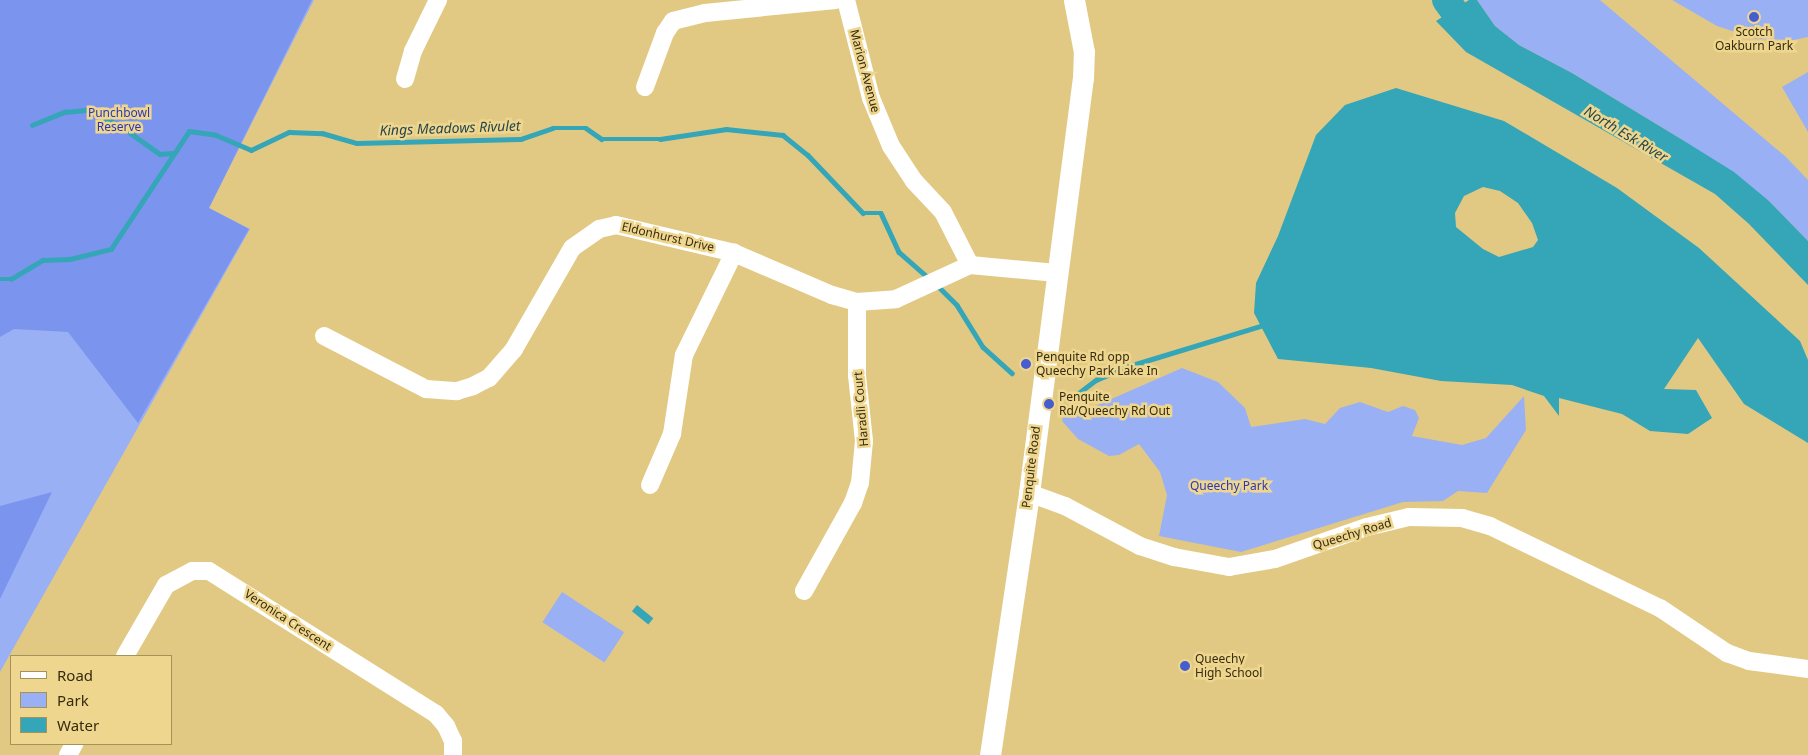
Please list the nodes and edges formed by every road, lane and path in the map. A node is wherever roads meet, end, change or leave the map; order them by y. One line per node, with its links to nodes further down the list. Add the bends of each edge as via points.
1 (438, 0): 5 (street, via 413,51)
2 (835, 0): 6 (street, via 706,13 673,21 665,33)
3 (846, 0): 8 (street, Marion Avenue, via 871,98 891,146 914,182 943,212)
4 (1074, 0): 9 (street, Penquite Road, via 1084,52 1084,78)
5 (405, 79)
6 (645, 87)
7 (734, 253): 10 (street, Eldonhurst Drive, via 832,296); 11 (street, Eldonhurst Drive, via 641,229 616,225 599,229 572,248 502,364 489,378 457,391 426,389); 12 (street, via 684,355 672,434)
8 (970, 265): 9 (street, Eldonhurst Drive); 10 (street, Eldonhurst Drive, via 896,299)
9 (1056, 273): 13 (street, Penquite Road)
10 (857, 302): 14 (street, Haradli Court, via 857,376 864,441 860,482 853,503)
11 (324, 336)
12 (650, 485)
13 (1028, 493): 16 (street, Queechy Road, via 1065,506 1140,546 1174,557 1229,566 1275,559 1367,527 1409,517 1462,518 1490,526 1660,608 1727,652 1750,661); 18 (street, Penquite Road)
14 (804, 591)
15 (126, 655): 17 (street, Veronica Crescent, via 166,586 192,571 209,571 436,714 453,741)
16 (1808, 669)
17 (453, 755)
18 (990, 755)

